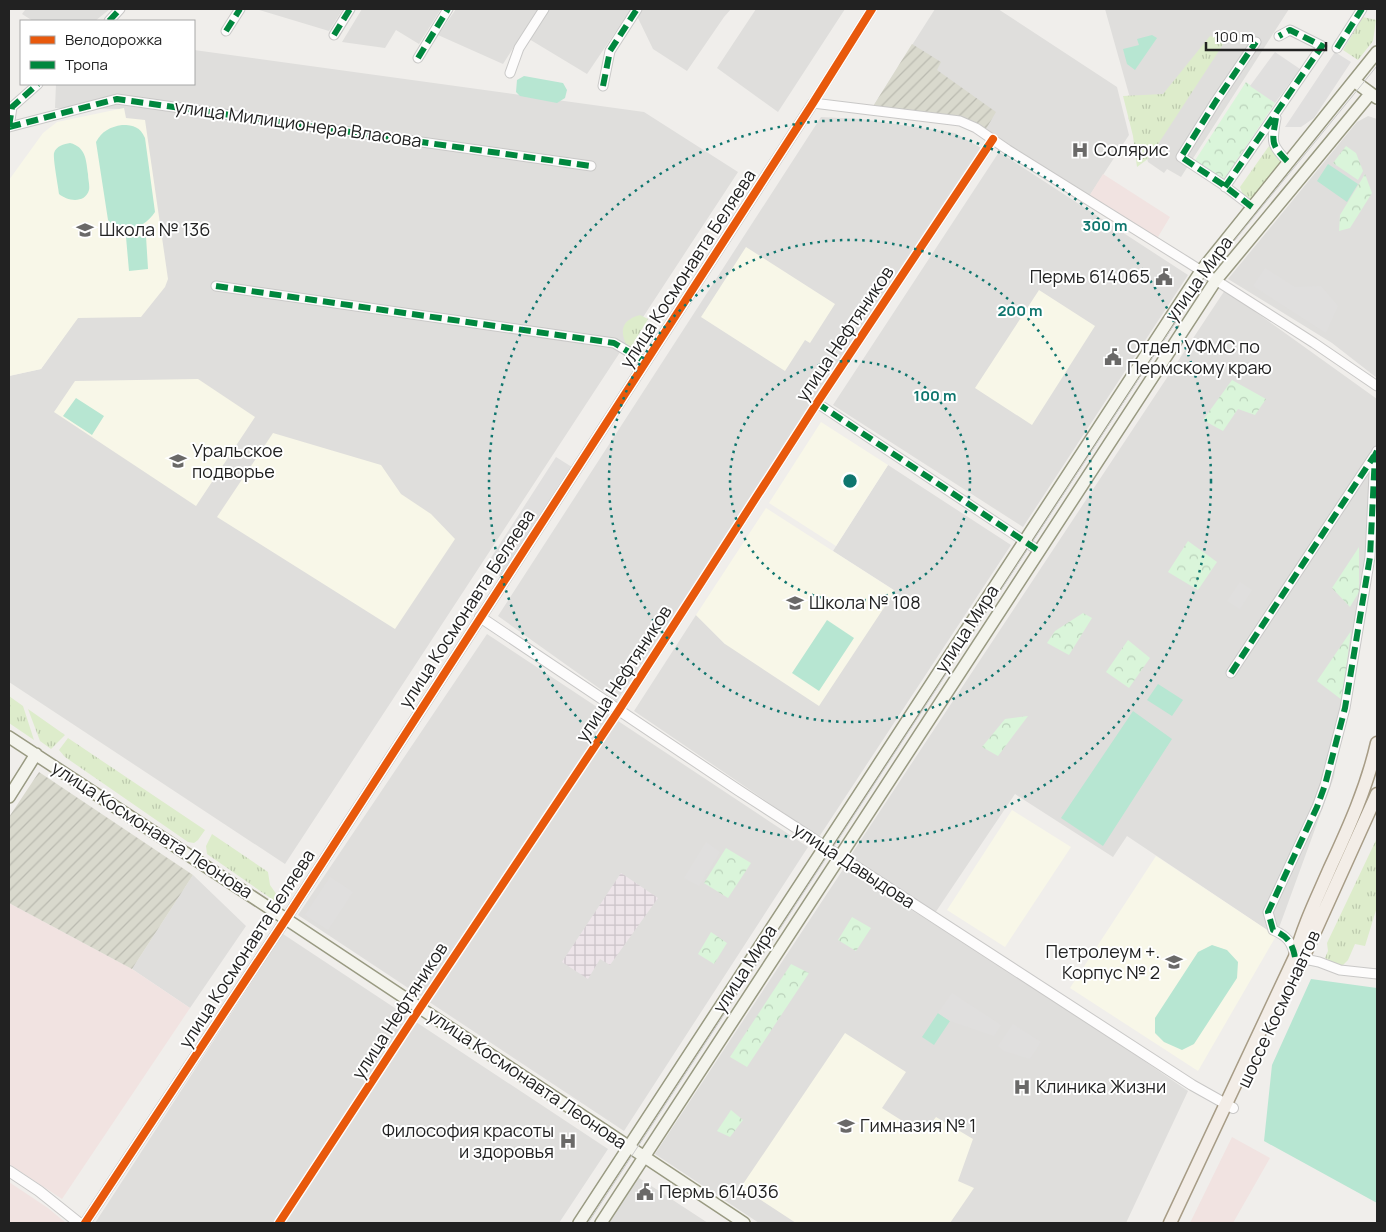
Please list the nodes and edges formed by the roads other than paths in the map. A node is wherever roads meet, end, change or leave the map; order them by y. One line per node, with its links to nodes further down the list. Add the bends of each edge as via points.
1 (120, 9): 9 (street)
2 (240, 9): 10 (street)
3 (350, 9): 11 (street)
4 (448, 9): 16 (street)
5 (544, 9): 17 (street, via 519,48)
6 (637, 9): 20 (street, via 610,51)
7 (872, 9): 22 (street, улица Космонавта Беляева)
8 (1362, 9): 14 (street)
9 (110, 20)
10 (226, 31)
11 (334, 35)
12 (1279, 36): 23 (street, via 1290,30 1322,46)
13 (1256, 42): 28 (street, via 1181,157)
14 (1337, 48)
15 (1377, 52): 18 (main road, улица Мира)
16 (418, 58)
17 (510, 73)
18 (1354, 81): 21 (main road); 26 (main road, улица Мира)
19 (37, 85): 24 (street, via 12,107)
20 (603, 86)
21 (1374, 96): 31 (main road, улица Мира)
22 (813, 103): 25 (street, via 960,121); 33 (street, улица Космонавта Беляева)
23 (1277, 114): 26 (street, via 1274,145); 28 (street)
24 (9, 127): 27 (street, улица Милиционера Власова, via 117,99)
25 (992, 139): 30 (street); 35 (street, улица Нефтяников)
26 (1288, 162): 29 (main road, улица Мира)
27 (591, 166)
28 (1225, 187): 29 (street)
29 (1252, 207): 30 (main road, улица Мира)
30 (1201, 270): 31 (street); 37 (main road, улица Мира)
31 (1216, 280): 34 (street); 38 (main road, улица Мира)
32 (216, 286): 33 (street, via 614,343)
33 (646, 362): 39 (street, улица Космонавта Беляева)
34 (1377, 386)
35 (817, 404): 37 (street); 41 (street, улица Нефтяников)
36 (1376, 453): 40 (street); 50 (street, шоссе Космонавтов, via 1370,557 1345,708 1320,800 1268,912 1273,930 1286,936)
37 (1024, 542): 38 (street); 47 (main road, улица Мира)
38 (1039, 551): 48 (main road, улица Мира)
39 (480, 618): 41 (street, улица Давыдова); 49 (street, улица Космонавта Беляева)
40 (1231, 673)
41 (619, 710): 47 (street, улица Давыдова); 52 (street, улица Нефтяников)
42 (9, 737): 44 (main road, улица Космонавта Леонова)
43 (1377, 743): 50 (main road, шоссе Космонавтов, via 1359,802 1302,932)
44 (36, 754): 46 (main road); 49 (main road, улица Космонавта Леонова)
45 (1377, 794): 50 (main road, шоссе Космонавтов, via 1314,937)
46 (9, 797)
47 (825, 847): 48 (street, улица Давыдова); 54 (main road, улица Мира)
48 (840, 857): 53 (street, улица Давыдова); 55 (main road, улица Мира)
49 (286, 918): 52 (main road, улица Космонавта Леонова); 58 (street, улица Космонавта Беляева)
50 (1299, 958): 51 (street, via 1340,970); 53 (main road, шоссе Космонавтов)
51 (1377, 974)
52 (420, 1008): 54 (main road, улица Космонавта Леонова); 59 (street, улица Нефтяников)
53 (1229, 1106): 63 (main road, шоссе Космонавтов); 64 (main road, шоссе Космонавтов)
54 (629, 1147): 55 (main road, улица Космонавта Леонова); 60 (main road, улица Мира)
55 (644, 1157): 61 (main road, улица Мира); 62 (main road, улица Космонавта Леонова)
56 (9, 1171): 57 (street)
57 (79, 1223)
58 (85, 1223)
59 (278, 1223)
60 (579, 1223)
61 (601, 1223)
62 (744, 1223)
63 (1170, 1223)
64 (1180, 1223)

